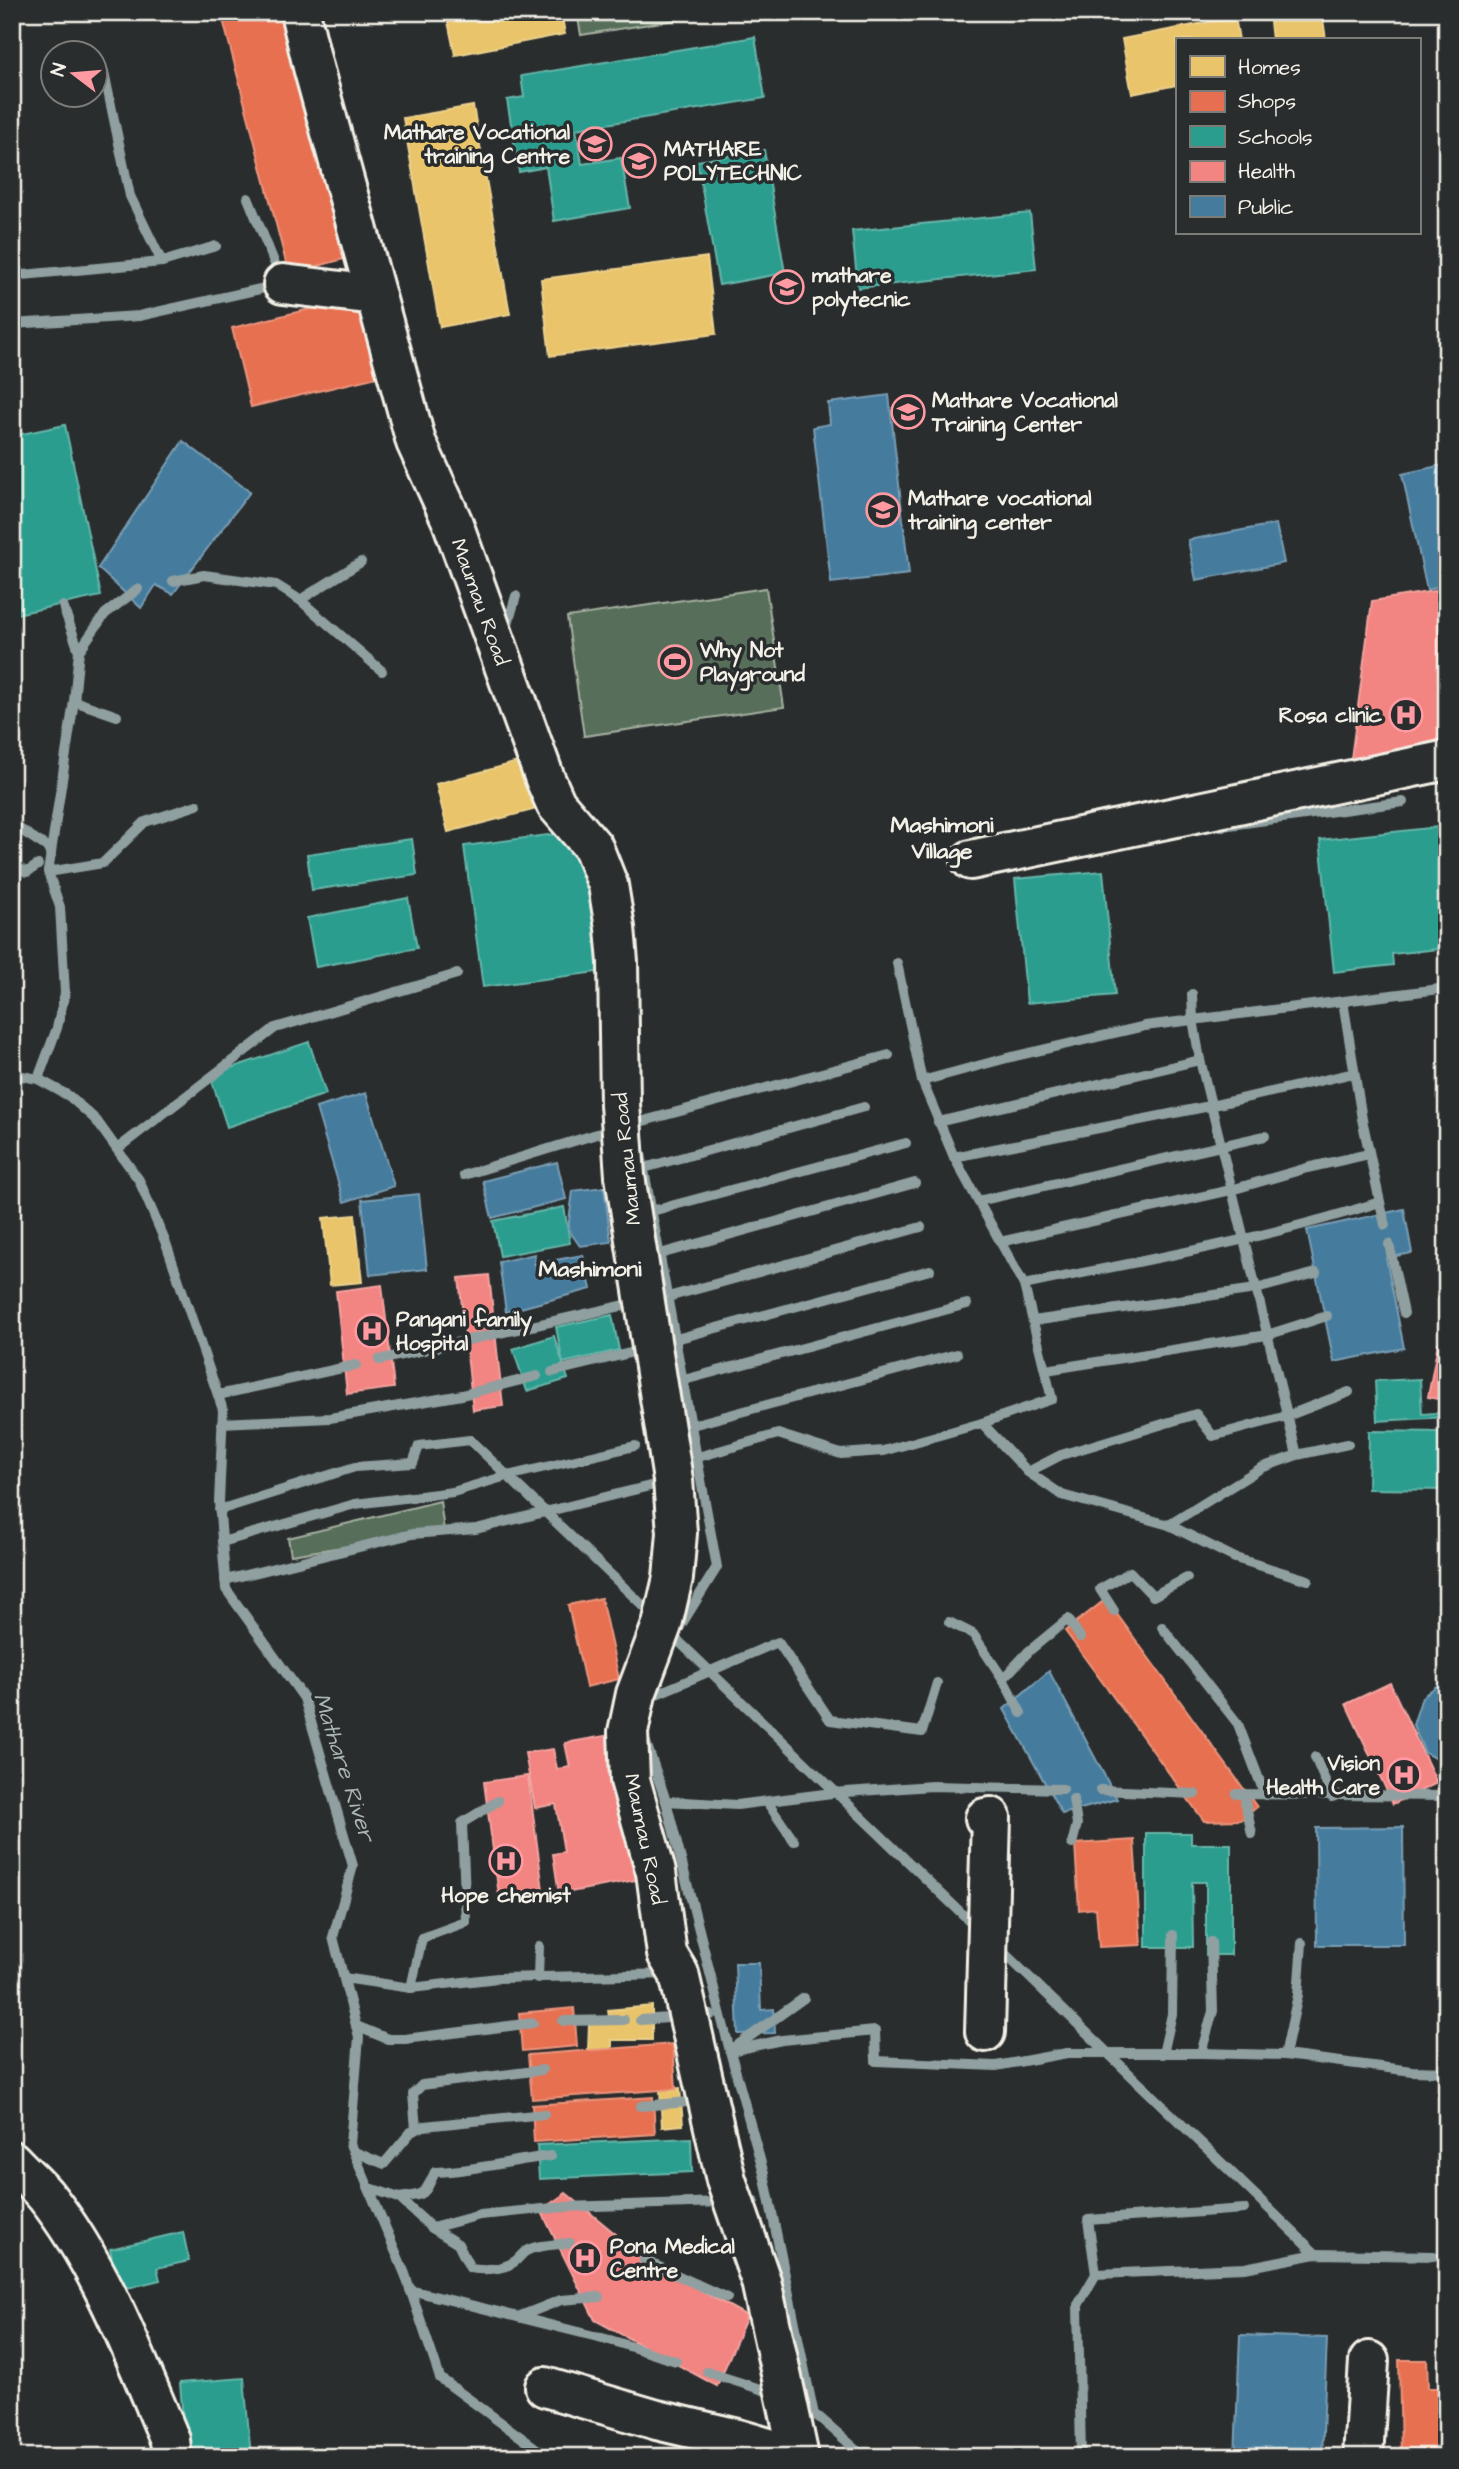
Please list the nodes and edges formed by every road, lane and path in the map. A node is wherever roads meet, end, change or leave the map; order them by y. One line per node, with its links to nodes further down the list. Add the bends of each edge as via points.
1 (300, 12): 3 (street, Maumau Road)
2 (283, 284): 3 (street)
3 (375, 295): 12 (street, Maumau Road, via 416,442 452,521 545,779 556,804 593,847 608,885 618,962 625,1176 677,1533 662,1625 636,1694 628,1732 630,1780 656,1872 667,1954 679,1974 726,2180 761,2281)
4 (1447, 760): 5 (street)
5 (971, 860)
6 (985, 1818): 7 (street, via 991,1817)
7 (985, 2032)
8 (12, 2161): 11 (street, via 46,2196 92,2265 170,2440)
9 (1369, 2361): 13 (street)
10 (545, 2387): 12 (street)
11 (172, 2457)
12 (799, 2457)
13 (1363, 2457)

